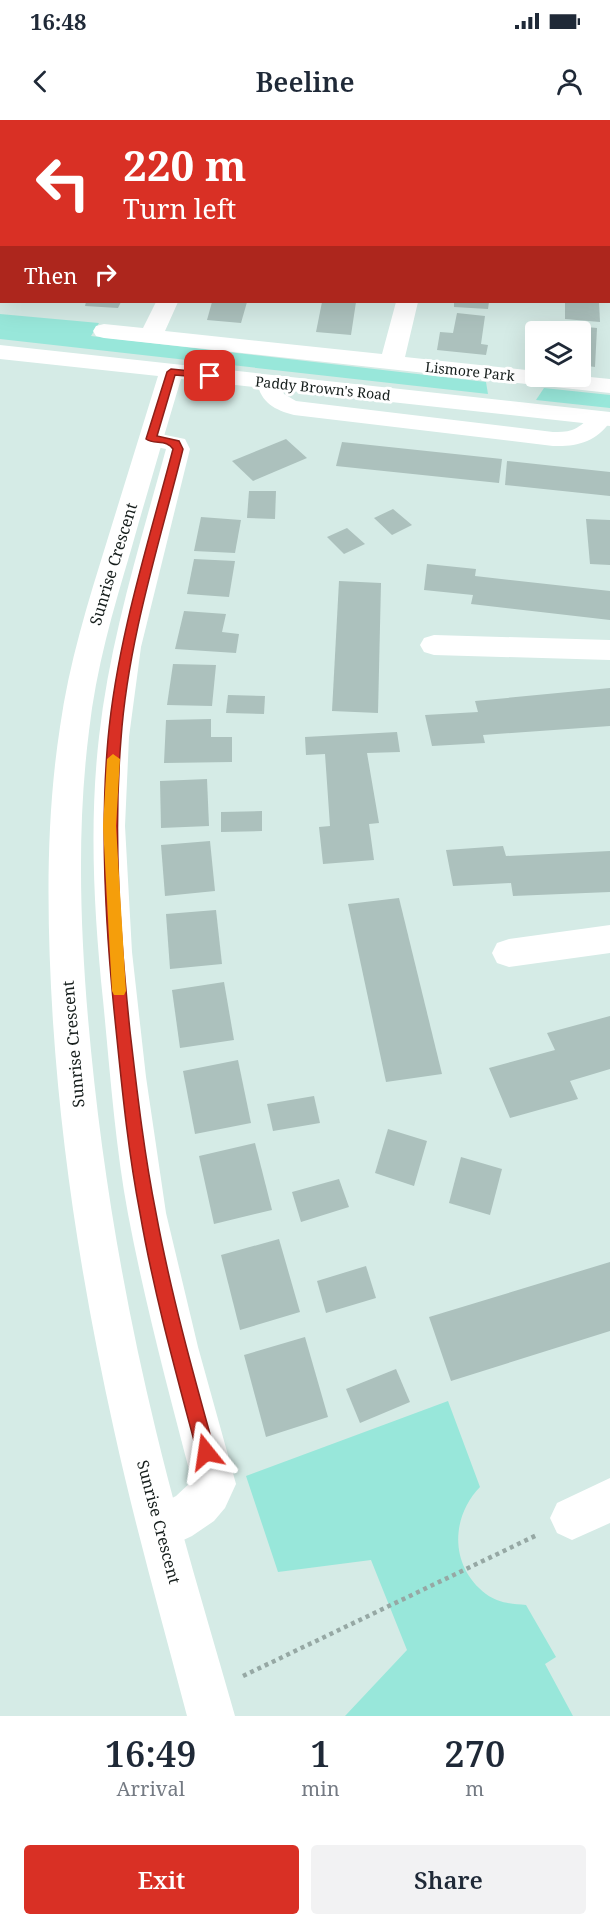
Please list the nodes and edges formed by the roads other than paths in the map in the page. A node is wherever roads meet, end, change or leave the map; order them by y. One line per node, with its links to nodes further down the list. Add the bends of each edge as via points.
1 (167, 303): 4 (street)
2 (407, 303): 6 (street)
3 (104, 331): 4 (street)
4 (151, 336): 6 (street, Lismore Park)
5 (0, 352): 7 (street, Paddy Brown's Road)
6 (392, 362): 8 (street, Lismore Park)
7 (171, 372): 9 (street, Paddy Brown's Road); 13 (street, Sunrise Crescent)
8 (518, 376): 10 (street, Lismore Park); 11 (street)
9 (269, 382): 11 (street, Paddy Brown's Road); 12 (street, via 277,401 294,408 553,438 588,433)
10 (610, 386)
11 (513, 408): 12 (street, Paddy Brown's Road)
12 (606, 418)
13 (151, 439): 20 (street, Sunrise Crescent, via 83,670 70,746 63,842 70,1024 91,1204 119,1355); 20 (street, via 169,440 178,449 127,648 114,737 109,826 115,952 147,1213 213,1484 209,1497 196,1509)
14 (434, 645): 15 (street)
15 (610, 650)
16 (610, 939): 17 (street)
17 (509, 953)
18 (610, 1500): 19 (street)
19 (572, 1518)
20 (160, 1529): 21 (street, Sunrise Crescent)
21 (208, 1705)

